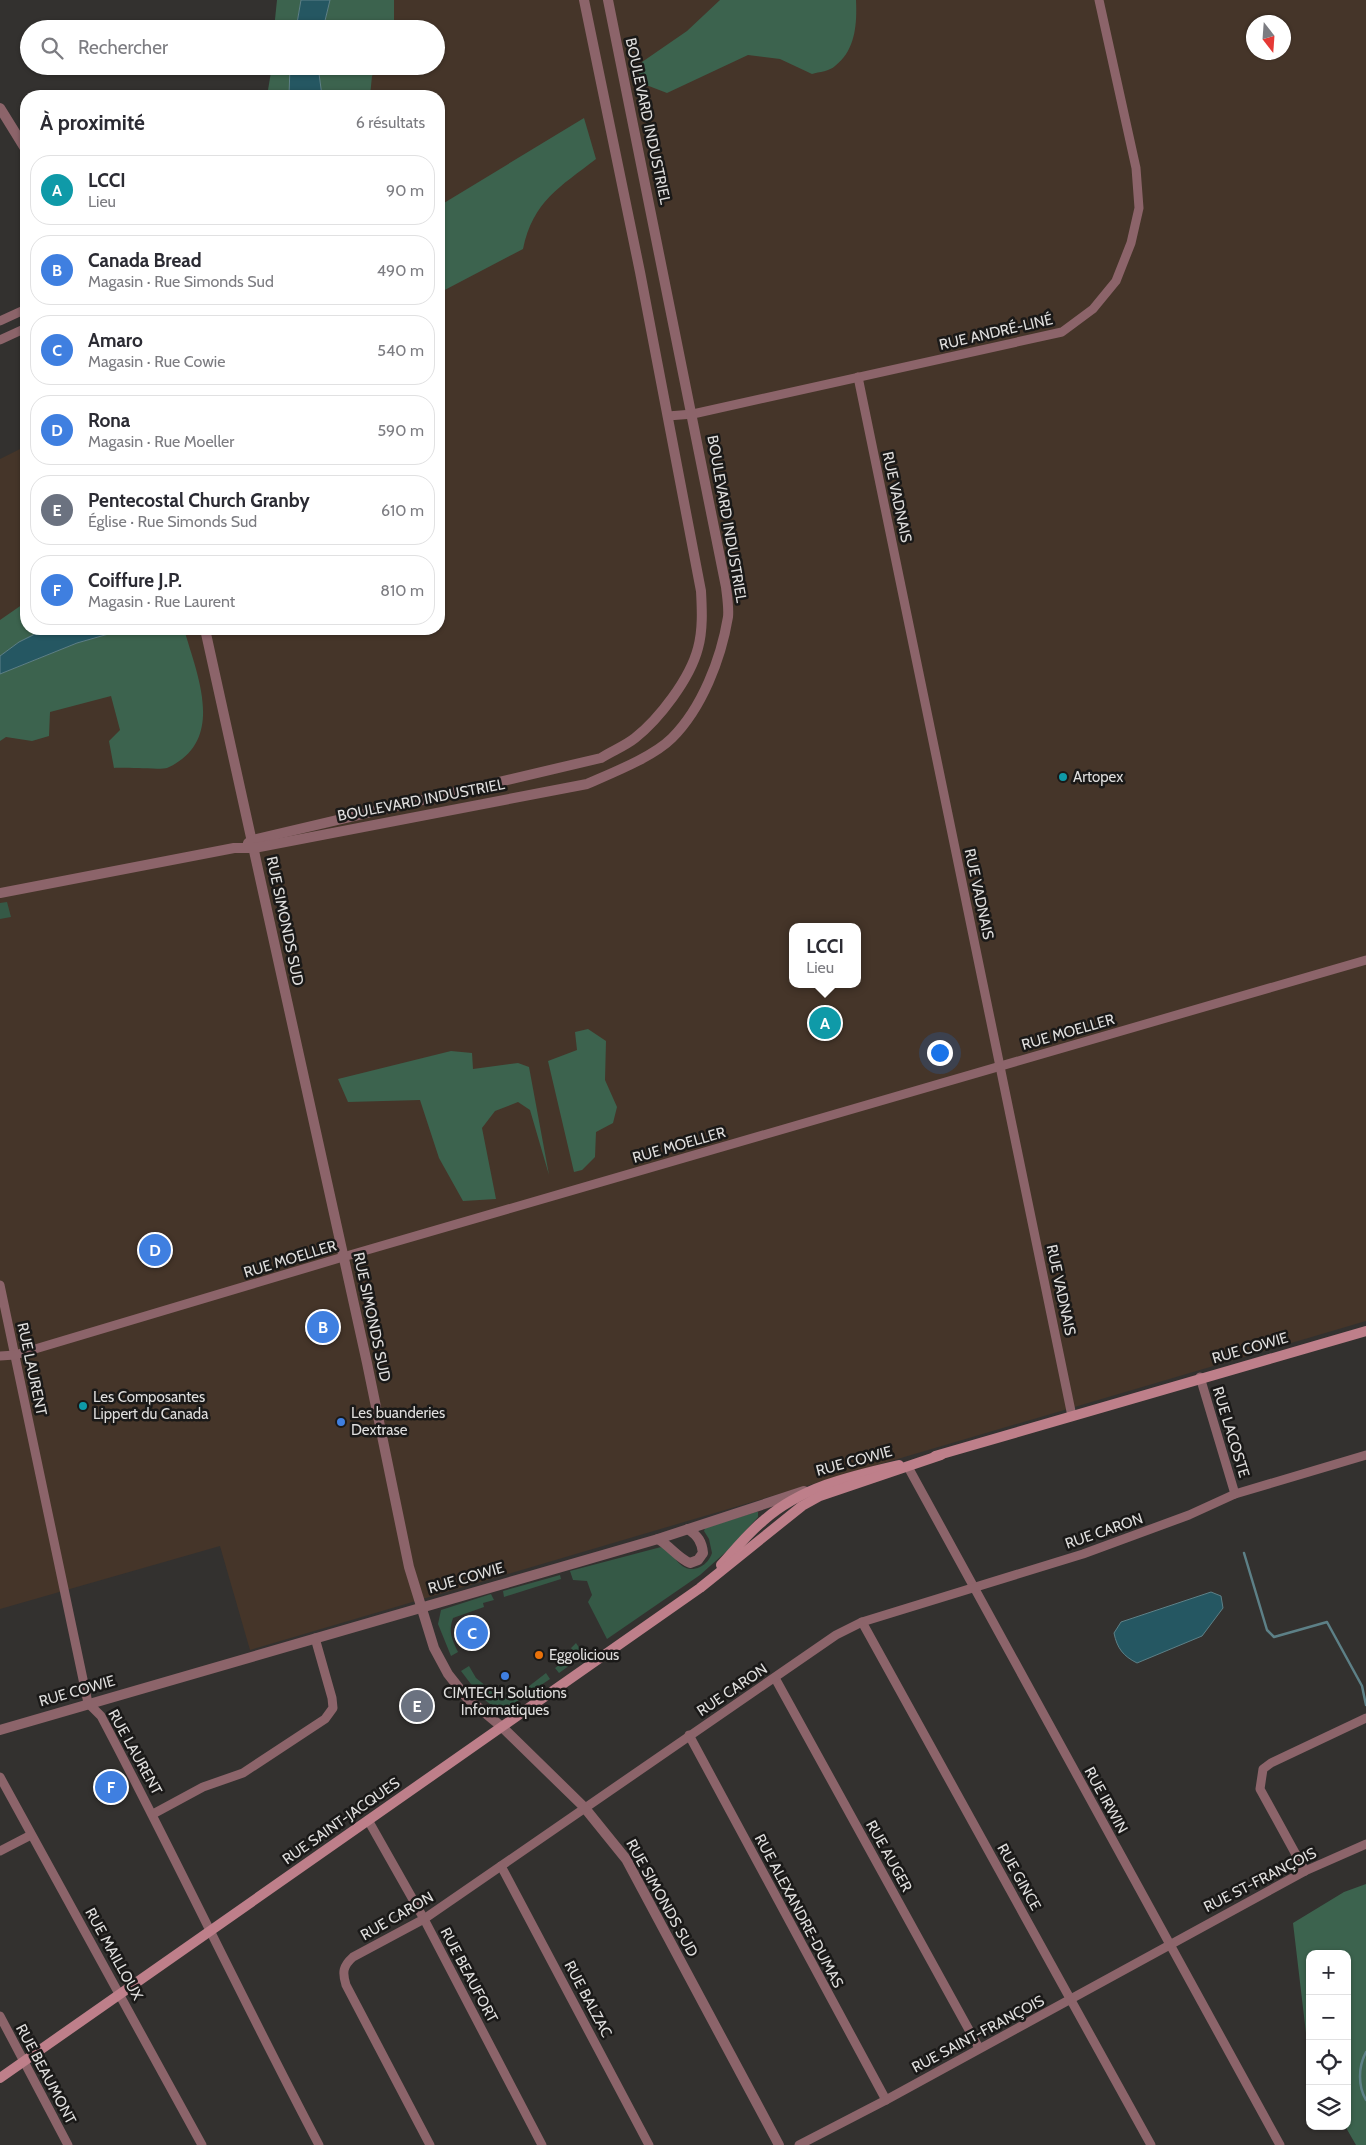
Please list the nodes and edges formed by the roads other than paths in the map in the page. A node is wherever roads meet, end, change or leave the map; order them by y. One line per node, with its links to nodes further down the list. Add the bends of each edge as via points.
1 (584, 0): 12 (street, BOULEVARD INDUSTRIEL)
2 (608, 0): 11 (street, BOULEVARD INDUSTRIEL)
3 (1099, 0): 10 (street, RUE ANDRÉ-LINÉ, via 1136,168 1139,208 1131,243 1116,281 1092,309 1062,332)
4 (0, 108): 5 (street)
5 (20, 140)
6 (20, 312): 7 (street)
7 (0, 321)
8 (20, 331): 9 (street)
9 (0, 340)
10 (858, 377): 11 (street, RUE ANDRÉ-LINÉ); 17 (street, RUE VADNAIS)
11 (693, 414): 12 (street, RUE ANDRÉ-LINÉ); 14 (street, BOULEVARD INDUSTRIEL, via 726,587 728,616 718,659 702,697 672,738 624,768 588,784)
12 (668, 416): 14 (street, BOULEVARD INDUSTRIEL, via 701,591 702,612 698,648 683,681 655,720 635,738 602,758)
13 (206, 635): 14 (street, RUE SIMONDS SUD)
14 (253, 844): 15 (street, BOULEVARD INDUSTRIEL); 18 (street, RUE SIMONDS SUD)
15 (0, 894)
16 (1366, 960): 17 (street, RUE MOELLER)
17 (1000, 1066): 18 (street, RUE MOELLER); 24 (street, RUE VADNAIS)
18 (343, 1257): 21 (street, RUE MOELLER); 34 (street, RUE SIMONDS SUD)
19 (0, 1286): 21 (street, RUE LAURENT)
20 (1366, 1331): 23 (main road, RUE COWIE)
21 (15, 1355): 22 (street, RUE MOELLER); 38 (street, RUE LAURENT)
22 (0, 1356)
23 (1200, 1378): 24 (main road, RUE COWIE); 29 (street, RUE LACOSTE)
24 (1072, 1416): 25 (main road, RUE COWIE)
25 (941, 1455): 27 (main road, RUE COWIE); 28 (main road, RUE COWIE)
26 (1366, 1455): 29 (street, RUE CARON)
27 (908, 1467): 32 (street, RUE IRWIN); 33 (main road, RUE SAINT-JACQUES, via 820,1496 802,1506)
28 (814, 1488): 30 (street, RUE COWIE); 33 (main road, RUE SAINT-JACQUES, via 762,1521)
29 (1235, 1494): 32 (street, RUE CARON, via 1189,1515 1083,1554)
30 (688, 1529): 31 (street, RUE COWIE); 31 (street, via 702,1544 703,1553 690,1563)
31 (658, 1539): 34 (street, RUE COWIE)
32 (973, 1586): 35 (street, RUE CARON); 54 (street, RUE IRWIN)
33 (700, 1588): 40 (main road, RUE SAINT-JACQUES)
34 (420, 1606): 36 (street, RUE COWIE); 40 (street, RUE SIMONDS SUD, via 434,1648 448,1674 468,1698)
35 (862, 1622): 37 (street, RUE CARON, via 836,1635); 56 (street, RUE GINCE)
36 (315, 1638): 38 (street, RUE COWIE); 45 (street, via 332,1698 332,1708 325,1719 243,1773 202,1787)
37 (775, 1678): 42 (street, RUE CARON); 58 (street, RUE AUGER)
38 (88, 1703): 41 (street, RUE COWIE); 45 (street, RUE LAURENT, via 101,1716)
39 (1366, 1718): 51 (street, via 1270,1762 1263,1769 1260,1789)
40 (502, 1727): 44 (street, RUE SIMONDS SUD); 46 (main road, RUE SAINT-JACQUES)
41 (0, 1730)
42 (689, 1735): 44 (street, RUE CARON); 61 (street, RUE ALEXANDRE-DUMAS)
43 (0, 1778): 47 (street, RUE MAILLOUX)
44 (584, 1807): 50 (street, RUE CARON); 68 (street, RUE SIMONDS SUD, via 626,1859)
45 (153, 1814): 53 (street, RUE LAURENT)
46 (368, 1820): 52 (street, RUE BEAUFORT); 53 (main road, RUE SAINT-JACQUES)
47 (31, 1835): 49 (street); 55 (street, RUE MAILLOUX)
48 (1366, 1844): 51 (street, RUE ST-FRANÇOIS)
49 (0, 1851)
50 (501, 1866): 52 (street, RUE CARON); 67 (street, RUE BALZAC)
51 (1305, 1870): 54 (street, RUE ST-FRANÇOIS)
52 (424, 1919): 65 (street, RUE CARON, via 353,1957 345,1964 343,1974); 66 (street, RUE BEAUFORT)
53 (212, 1930): 55 (main road, RUE SAINT-JACQUES); 64 (street, RUE LAURENT)
54 (1169, 1944): 56 (street, RUE SAINT-FRANÇOIS); 71 (street, RUE IRWIN)
55 (121, 1994): 59 (main road, RUE SAINT-JACQUES); 63 (street, RUE MAILLOUX)
56 (1071, 2000): 58 (street, RUE SAINT-FRANÇOIS); 70 (street, RUE GINCE)
57 (0, 2016): 59 (street, RUE BEAUMONT)
58 (979, 2048): 61 (street, RUE SAINT-FRANÇOIS)
59 (24, 2062): 60 (main road, RUE SAINT-JACQUES); 62 (street, RUE BEAUMONT)
60 (0, 2078)
61 (886, 2100): 69 (street, RUE SAINT-FRANÇOIS)
62 (68, 2145)
63 (202, 2145)
64 (319, 2145)
65 (430, 2145)
66 (542, 2145)
67 (650, 2145)
68 (779, 2145)
69 (799, 2145)
70 (1151, 2145)
71 (1280, 2145)

